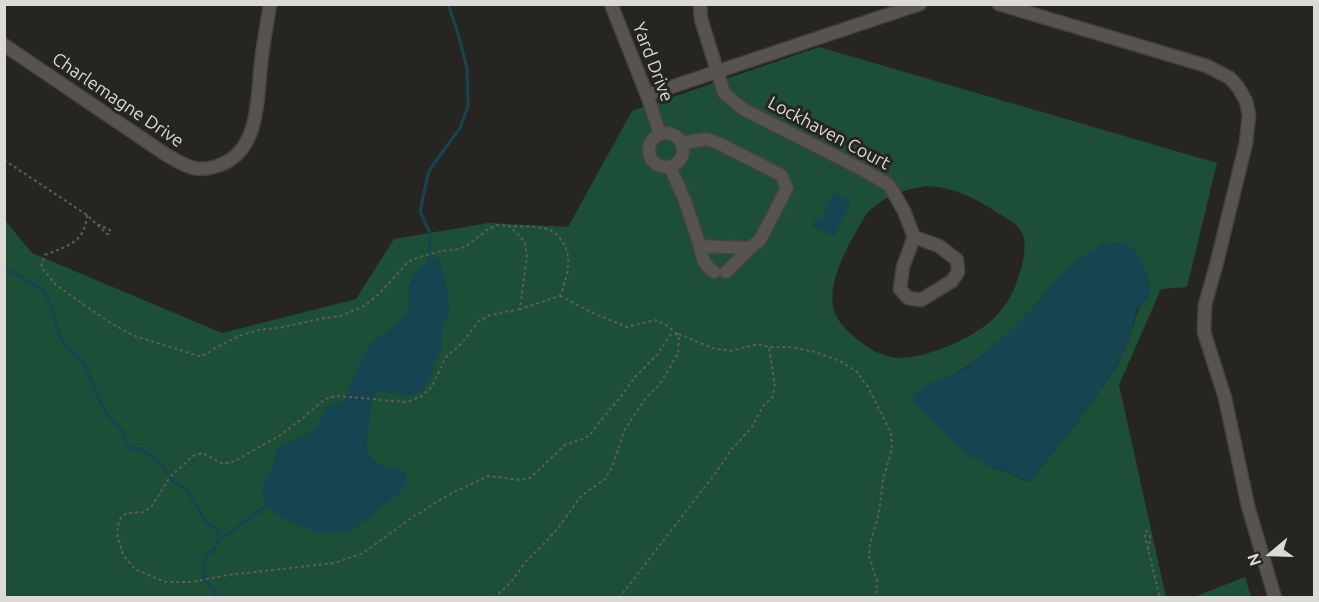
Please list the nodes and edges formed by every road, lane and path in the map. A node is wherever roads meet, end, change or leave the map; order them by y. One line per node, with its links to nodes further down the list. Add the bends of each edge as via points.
1 (270, 4): 6 (street, Charlemagne Drive, via 256,114 248,141 236,157 205,170 191,168 165,154)
2 (611, 4): 8 (street, Yard Drive)
3 (700, 4): 7 (street, Lockhaven Court)
4 (920, 4): 7 (street)
5 (999, 4): 28 (street, via 1207,66 1230,78 1246,101 1246,143 1205,305 1204,332 1225,398 1248,506)
6 (4, 45)
7 (716, 71): 8 (street); 16 (street, Lockhaven Court, via 724,93 743,109 889,185)
8 (647, 95): 9 (street, Yard Drive)
9 (660, 134): 10 (street, via 671,133); 12 (street, via 651,141 649,152 659,166)
10 (682, 143): 12 (street, via 680,161); 18 (street, via 707,139 781,175 787,188 760,240)
11 (4, 160): 13 (path)
12 (670, 167): 17 (street)
13 (87, 215): 14 (path); 15 (path, via 78,239 45,255 41,267 44,272 56,285 132,335 199,356 238,336 340,316 364,306 416,258 459,249 488,229)
14 (95, 222): 14 (path, via 107,234 110,233 110,230)
15 (509, 226): 19 (path, via 554,231 565,244 569,261); 20 (path, via 525,243 527,256)
16 (914, 237): 16 (street, via 900,289 908,298 921,300 952,281 958,272 957,260 939,246)
17 (700, 246): 18 (street); 18 (street, via 707,267 720,272)
18 (750, 248)
19 (560, 296): 20 (path); 21 (path, via 627,327 655,320)
20 (520, 309): 21 (path, via 478,321 446,357 431,388 422,396 407,402 336,396 325,399 279,436 231,463 221,463 202,453 193,456 170,477 152,506 144,512 126,513 119,520 117,534 123,555 135,569 152,577 165,582 186,582 334,563 363,553 430,506 488,476 530,478 565,445 590,435 670,335)
21 (678, 334): 22 (path, via 731,351 758,344); 24 (path, via 678,354 624,431 605,478 581,496 540,549)
22 (769, 347): 25 (path, via 776,387 772,398); 26 (path, via 815,352 855,371 868,387 891,434 892,449 870,544)
23 (1148, 550): 23 (path, via 1144,537 1146,531 1151,537); 27 (path)
24 (494, 597)
25 (619, 597)
26 (876, 597)
27 (1160, 597)
28 (1275, 597)

